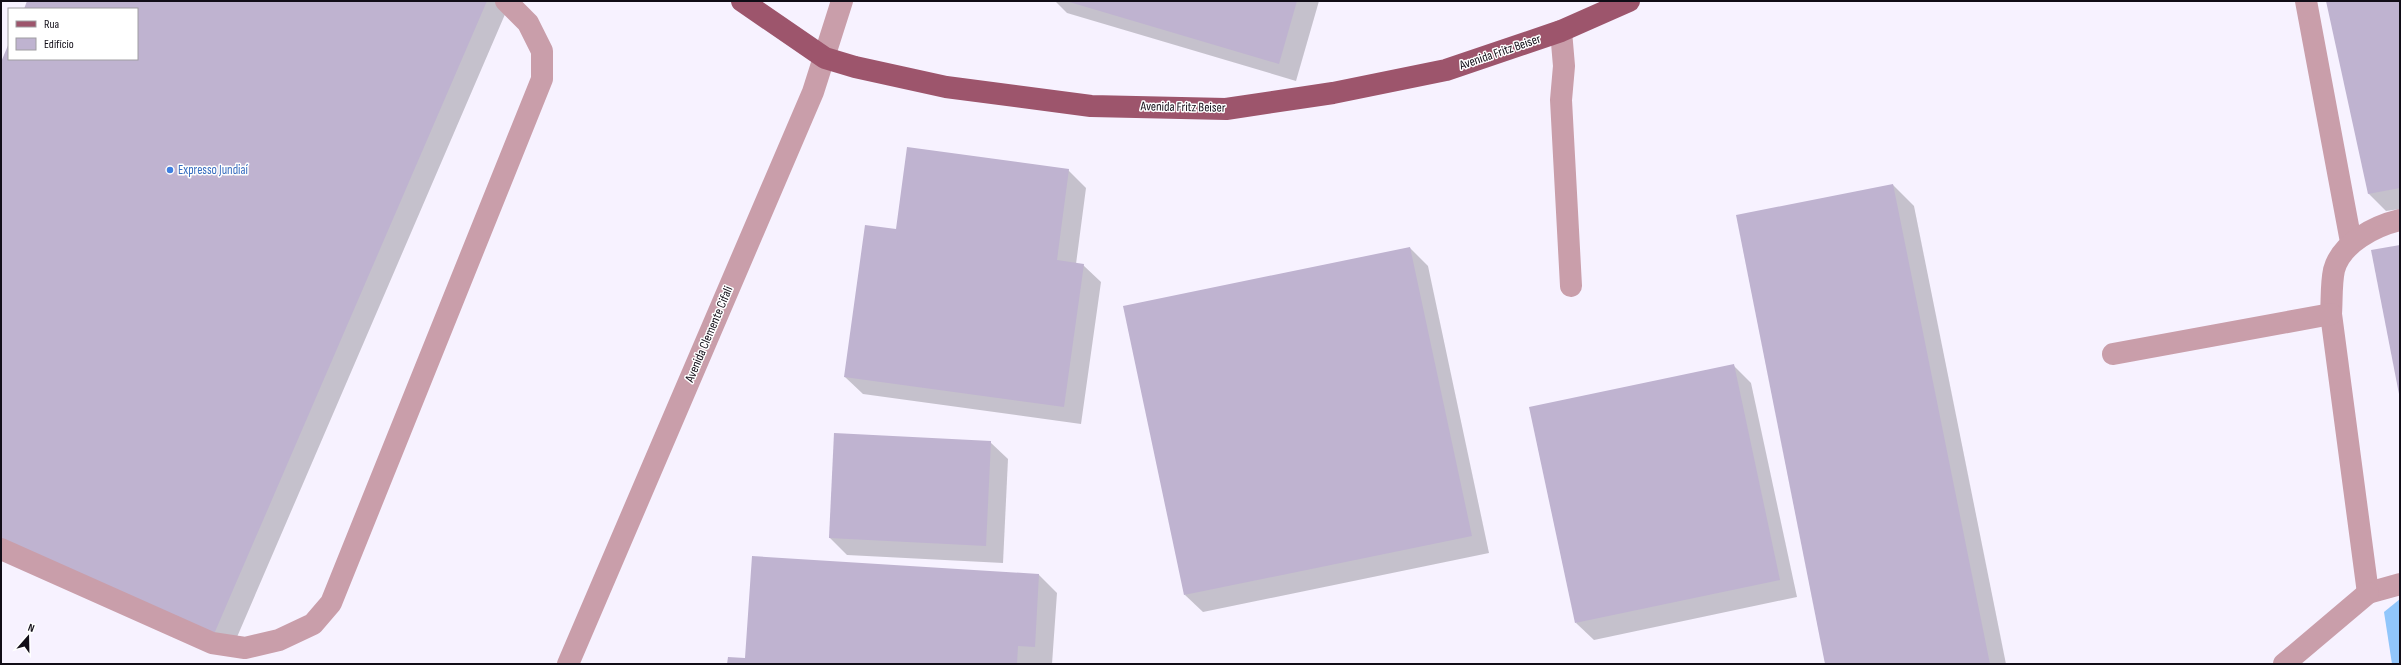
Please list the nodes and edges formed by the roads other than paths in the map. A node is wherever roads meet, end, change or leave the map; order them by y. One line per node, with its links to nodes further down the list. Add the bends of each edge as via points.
1 (506, 1): 13 (street, via 528,23 542,51 542,79 331,603 313,624 279,640 245,648 212,643)
2 (742, 1): 7 (main road, Avenida Fritz Beiser)
3 (842, 1): 7 (street, Avenida Clemente Cifali)
4 (1629, 1): 6 (main road, Avenida Fritz Beiser)
5 (2306, 1): 9 (street)
6 (1561, 32): 7 (main road, Avenida Fritz Beiser, via 1446,70 1333,93 1226,108 1091,106 946,86 855,67); 10 (street, via 1564,66 1561,100)
7 (825, 58): 16 (street, Avenida Clemente Cifali, via 810,99)
8 (2400, 220): 9 (street, via 2384,224)
9 (2351, 242): 11 (street, via 2334,269)
10 (1571, 286)
11 (2331, 314): 12 (street); 15 (street)
12 (2113, 354)
13 (1, 549)
14 (2400, 584): 15 (street)
15 (2368, 593): 17 (street)
16 (568, 664)
17 (2284, 664)

